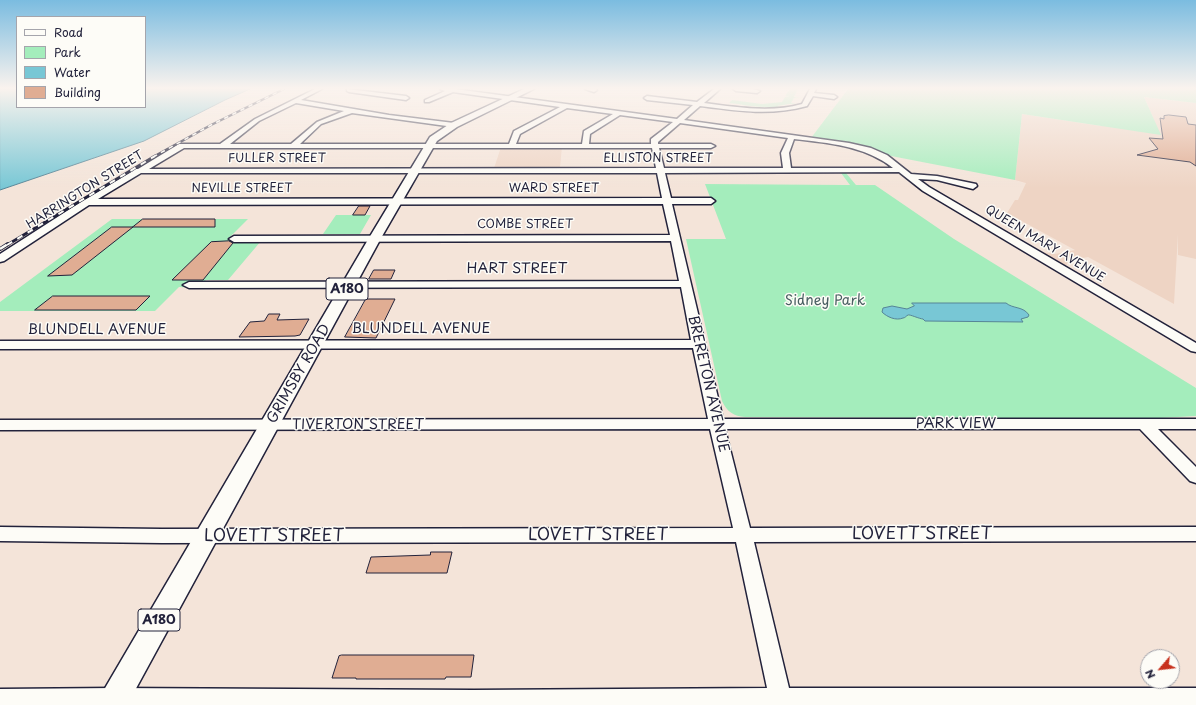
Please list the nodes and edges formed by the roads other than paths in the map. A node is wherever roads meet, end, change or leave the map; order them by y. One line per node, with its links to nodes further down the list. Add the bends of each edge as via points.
1 (254, 122): 12 (street)
2 (322, 122): 13 (street)
3 (431, 122): 9 (street)
4 (461, 122): 9 (main road, GRIMSBY ROAD / A180)
5 (537, 122): 11 (street, via 517,133)
6 (605, 122): 15 (street, via 587,133)
7 (677, 122): 16 (street, via 654,141)
8 (685, 122): 10 (street, QUEEN MARY AVENUE)
9 (454, 125): 14 (main road, GRIMSBY ROAD / A180, via 433,139)
10 (792, 136): 18 (street, via 785,154); 22 (street, QUEEN MARY AVENUE, via 868,150 884,157)
11 (512, 145): 14 (street); 15 (street)
12 (222, 146): 13 (street); 19 (street, HARRINGTON STREET, via 179,147)
13 (293, 146): 14 (street)
14 (429, 146): 20 (main road, GRIMSBY ROAD / A180)
15 (586, 146): 16 (street)
16 (655, 146): 17 (street); 21 (street, BRERETON AVENUE)
17 (711, 146)
18 (788, 170): 21 (street, ELLISTON STREET); 22 (street, ELLISTON STREET)
19 (138, 171): 20 (street, FULLER STREET); 27 (street, HARRINGTON STREET)
20 (416, 171): 21 (street, ELLISTON STREET); 25 (main road, GRIMSBY ROAD / A180)
21 (660, 171): 26 (street, BRERETON AVENUE)
22 (905, 173): 23 (street, ELLISTON STREET); 38 (street, QUEEN MARY AVENUE, via 926,189)
23 (973, 186)
24 (711, 200): 26 (street, WARD STREET)
25 (397, 201): 26 (street, WARD STREET); 27 (street, NEVILLE STREET); 28 (main road, GRIMSBY ROAD / A180)
26 (666, 201): 29 (street, BRERETON AVENUE)
27 (87, 202): 31 (street, HARRINGTON STREET)
28 (375, 238): 29 (street, COMBE STREET); 30 (street, COMBE STREET); 32 (main road, GRIMSBY ROAD / A180)
29 (675, 238): 33 (street, BRERETON AVENUE)
30 (234, 239)
31 (0, 259)
32 (349, 284): 33 (street, HART STREET); 34 (street, HART STREET); 35 (main road, GRIMSBY ROAD / A180)
33 (685, 284): 36 (street, BRERETON AVENUE)
34 (189, 285)
35 (316, 344): 36 (street, BLUNDELL AVENUE); 37 (street, BLUNDELL AVENUE); 43 (main road, GRIMSBY ROAD / A180)
36 (698, 344): 39 (street, BRERETON AVENUE)
37 (0, 345)
38 (1196, 348)
39 (716, 424): 40 (street, PARK VIEW); 43 (street, TIVERTON STREET); 47 (street, BRERETON AVENUE)
40 (1144, 424): 41 (street, PARK VIEW); 44 (street)
41 (1196, 424)
42 (0, 425): 43 (street, TIVERTON STREET)
43 (269, 425): 48 (main road, GRIMSBY ROAD / A180)
44 (1196, 477)
45 (0, 534): 48 (street, LOVETT STREET)
46 (1196, 534): 47 (street, LOVETT STREET)
47 (744, 535): 48 (street, LOVETT STREET); 52 (street, BRERETON AVENUE)
48 (208, 536): 51 (main road, GRIMSBY ROAD / A180)
49 (1196, 699): 52 (street)
50 (0, 700): 51 (street)
51 (113, 702): 52 (street, via 679,699)
52 (782, 702)

